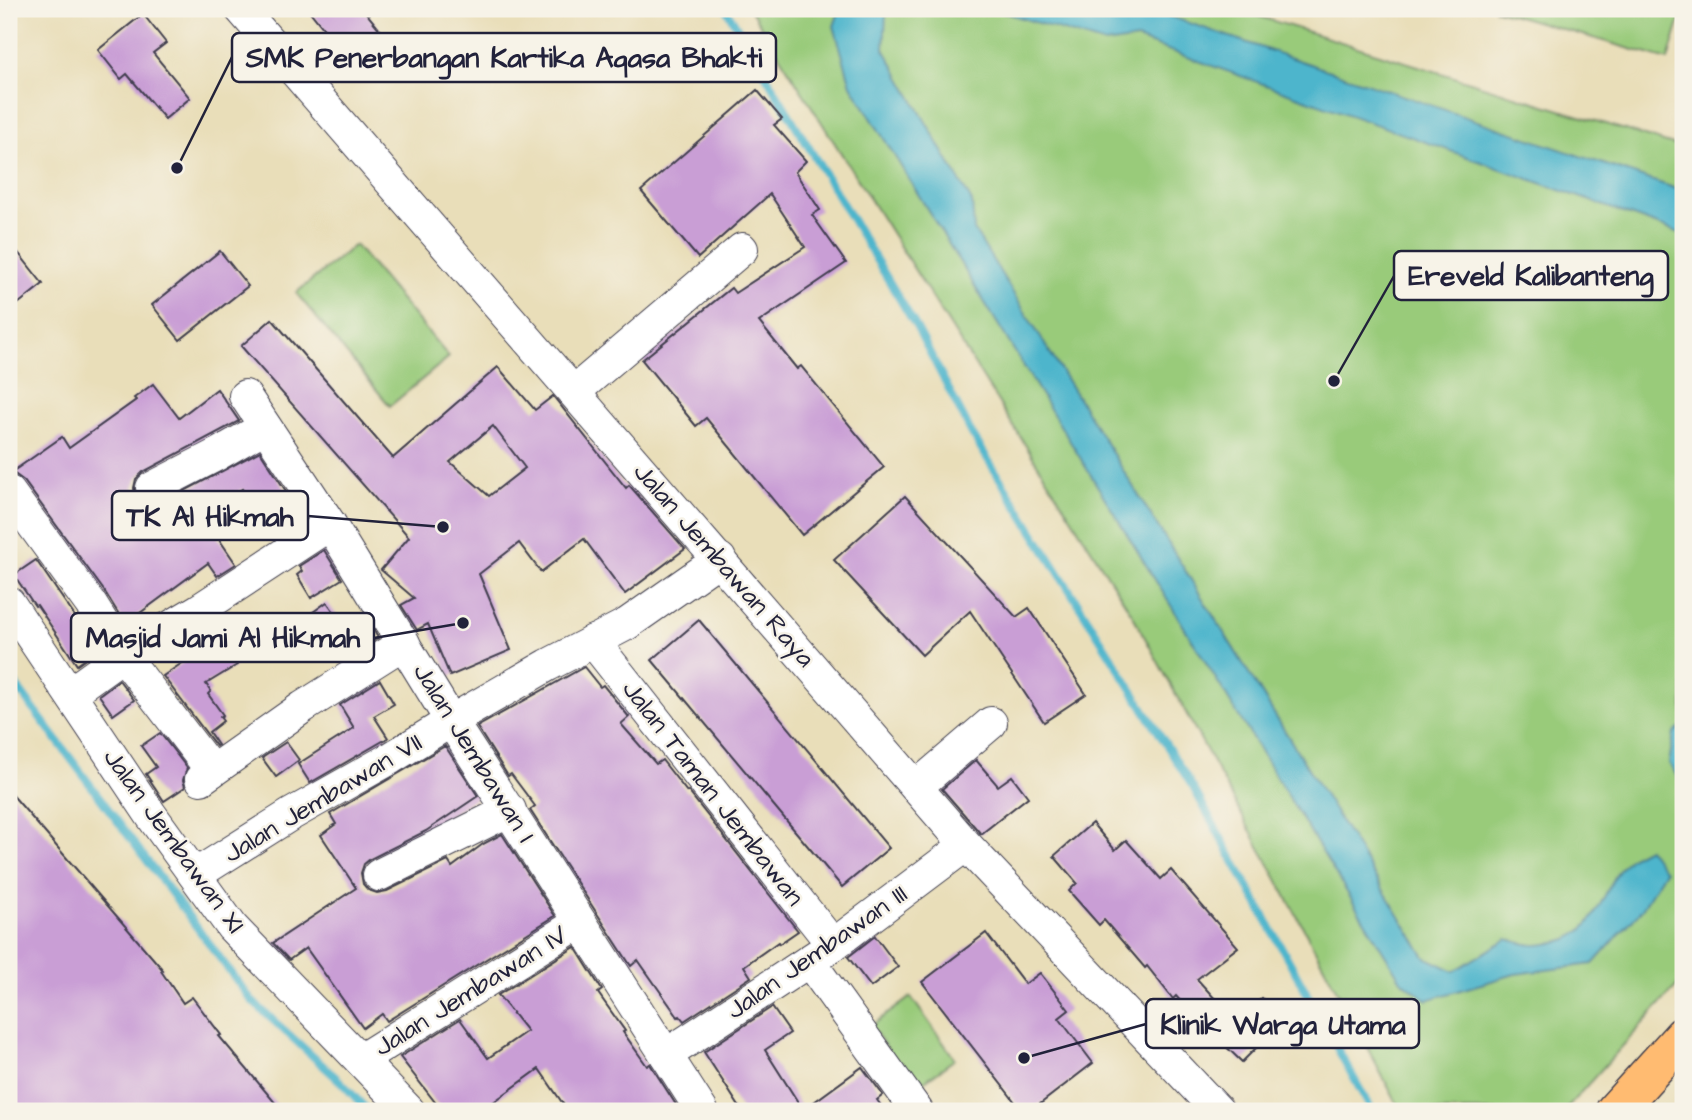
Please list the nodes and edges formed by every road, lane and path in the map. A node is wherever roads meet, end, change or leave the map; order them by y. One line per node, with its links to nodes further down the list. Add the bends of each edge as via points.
1 (241, 9): 3 (street, Jalan Jembawan Raya)
2 (742, 249): 3 (street)
3 (575, 391): 9 (street, Jalan Jembawan Raya)
4 (245, 396): 5 (street, Jalan Jembawan I)
5 (265, 427): 6 (street); 8 (street, Jalan Jembawan I)
6 (152, 488)
7 (9, 492): 13 (street)
8 (330, 524): 12 (street, Jalan Jembawan I); 13 (street)
9 (720, 559): 11 (street, Jalan Jembawan VII, via 627,624); 17 (street, Jalan Jembawan Raya)
10 (9, 603): 14 (street, Jalan Jembawan XI)
11 (593, 641): 15 (street, Jalan Jembawan VII); 23 (street, Jalan Taman Jembawan)
12 (404, 643): 13 (street, via 207,775); 15 (street, Jalan Jembawan I)
13 (123, 655): 14 (street)
14 (70, 693): 20 (street, Jalan Jembawan XI)
15 (451, 721): 18 (street, Jalan Jembawan I); 20 (street, Jalan Jembawan VII)
16 (991, 723): 17 (street)
17 (916, 787): 19 (street, Jalan Jembawan Raya)
18 (510, 810): 21 (street); 22 (street, Jalan Jembawan I)
19 (967, 845): 23 (street, Jalan Jembawan III); 30 (street, Jalan Jembawan Raya)
20 (195, 874): 26 (street, Jalan Jembawan XI, via 232,927)
21 (379, 875)
22 (580, 922): 25 (street, Jalan Jembawan I); 26 (street, Jalan Jembawan IV)
23 (821, 953): 25 (street, Jalan Jembawan III); 29 (street, Jalan Taman Jembawan)
24 (1683, 1036): 31 (highway)
25 (666, 1055): 28 (street, Jalan Jembawan I)
26 (362, 1059): 27 (street)
27 (409, 1111)
28 (702, 1111)
29 (917, 1111)
30 (1218, 1111)
31 (1615, 1111)

